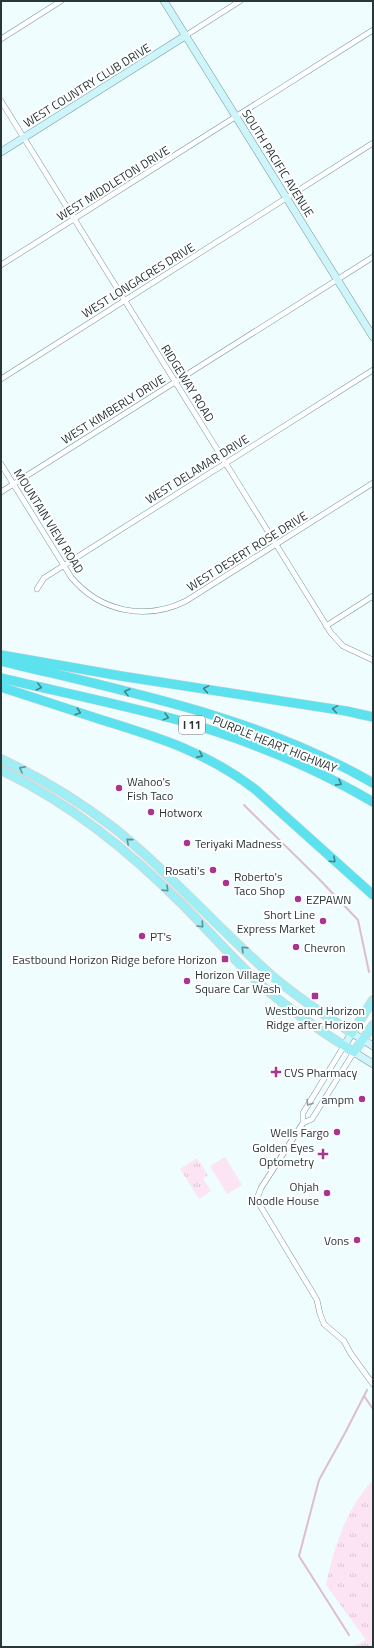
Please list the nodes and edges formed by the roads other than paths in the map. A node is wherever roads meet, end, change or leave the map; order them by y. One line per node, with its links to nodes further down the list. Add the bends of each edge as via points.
1 (61, 1): 6 (street)
2 (164, 1): 5 (street, SOUTH PACIFIC AVENUE)
3 (240, 1): 5 (street)
4 (373, 30): 8 (street, WEST MIDDLETON DRIVE)
5 (185, 36): 8 (street, SOUTH PACIFIC AVENUE); 9 (street, WEST COUNTRY CLUB DRIVE)
6 (1, 39)
7 (1, 101): 9 (street, RIDGEWAY ROAD)
8 (236, 117): 12 (street, SOUTH PACIFIC AVENUE); 13 (street, WEST MIDDLETON DRIVE)
9 (24, 138): 11 (street, WEST COUNTRY CLUB DRIVE); 13 (street, RIDGEWAY ROAD)
10 (373, 144): 12 (street, WEST LONGACRES DRIVE)
11 (1, 152)
12 (286, 198): 16 (street, SOUTH PACIFIC AVENUE); 17 (street, WEST LONGACRES DRIVE)
13 (74, 219): 15 (street, WEST MIDDLETON DRIVE); 17 (street, RIDGEWAY ROAD)
14 (373, 257): 16 (street, WEST KIMBERLY DRIVE)
15 (1, 265)
16 (337, 280): 18 (street, SOUTH PACIFIC AVENUE); 21 (street, WEST KIMBERLY DRIVE)
17 (125, 300): 20 (street, WEST LONGACRES DRIVE); 21 (street, RIDGEWAY ROAD)
18 (373, 337)
19 (373, 370): 22 (street, WEST DELAMAR DRIVE)
20 (1, 378)
21 (175, 381): 22 (street, RIDGEWAY ROAD); 25 (street, WEST KIMBERLY DRIVE)
22 (226, 463): 27 (street, RIDGEWAY ROAD); 28 (street, WEST DELAMAR DRIVE)
23 (1, 464): 25 (street, MOUNTAIN VIEW ROAD)
24 (373, 483): 27 (street, WEST DESERT ROSE DRIVE)
25 (14, 484): 26 (street, WEST KIMBERLY DRIVE); 28 (street, MOUNTAIN VIEW ROAD)
26 (1, 492)
27 (276, 544): 31 (street, WEST DESERT ROSE DRIVE, via 175,606 153,612); 32 (street, RIDGEWAY ROAD)
28 (64, 564): 29 (street, WEST DELAMAR DRIVE, via 44,578); 31 (street, MOUNTAIN VIEW ROAD, via 86,593 104,603)
29 (37, 589)
30 (373, 596): 32 (street)
31 (124, 609)
32 (326, 626): 34 (street, RIDGEWAY ROAD, via 343,646)
33 (1, 655): 38 (highway, one-way to 33)
34 (373, 660)
35 (1, 661): 41 (highway, PURPLE HEART HIGHWAY / I 11, one-way to 35, via 320,756 243,724 177,704)
36 (1, 678): 43 (highway, PURPLE HEART HIGHWAY / I 11, one-way to 43, via 134,709 215,732 327,777)
37 (1, 687): 47 (highway, one-way to 47, via 175,743 219,765 256,790)
38 (373, 717)
39 (1, 759): 44 (main road, one-way to 39, via 44,781)
40 (1, 770): 42 (main road)
41 (373, 783)
42 (59, 802): 44 (main road, via 65,799 81,809); 46 (main road, via 95,826)
43 (373, 802)
44 (89, 810): 45 (main road, one-way to 44)
45 (150, 860): 46 (main road); 49 (main road)
46 (143, 867): 50 (main road, one-way to 50)
47 (369, 892): 48 (highway)
48 (373, 900)
49 (222, 928): 50 (main road); 53 (main road, one-way to 49, via 285,987)
50 (213, 937): 55 (main road, via 262,986)
51 (373, 1000): 53 (main road)
52 (373, 1025): 54 (main road)
53 (352, 1033): 54 (street); 55 (street)
54 (364, 1040): 56 (street); 57 (main road)
55 (344, 1046): 57 (main road); 59 (street, one-way to 59, via 303,1113)
56 (373, 1046)
57 (354, 1052): 58 (street); 59 (street, via 312,1119)
58 (373, 1064)
59 (303, 1123): 60 (street, via 261,1188 258,1202 317,1300 324,1324 344,1341)
60 (373, 1384)

